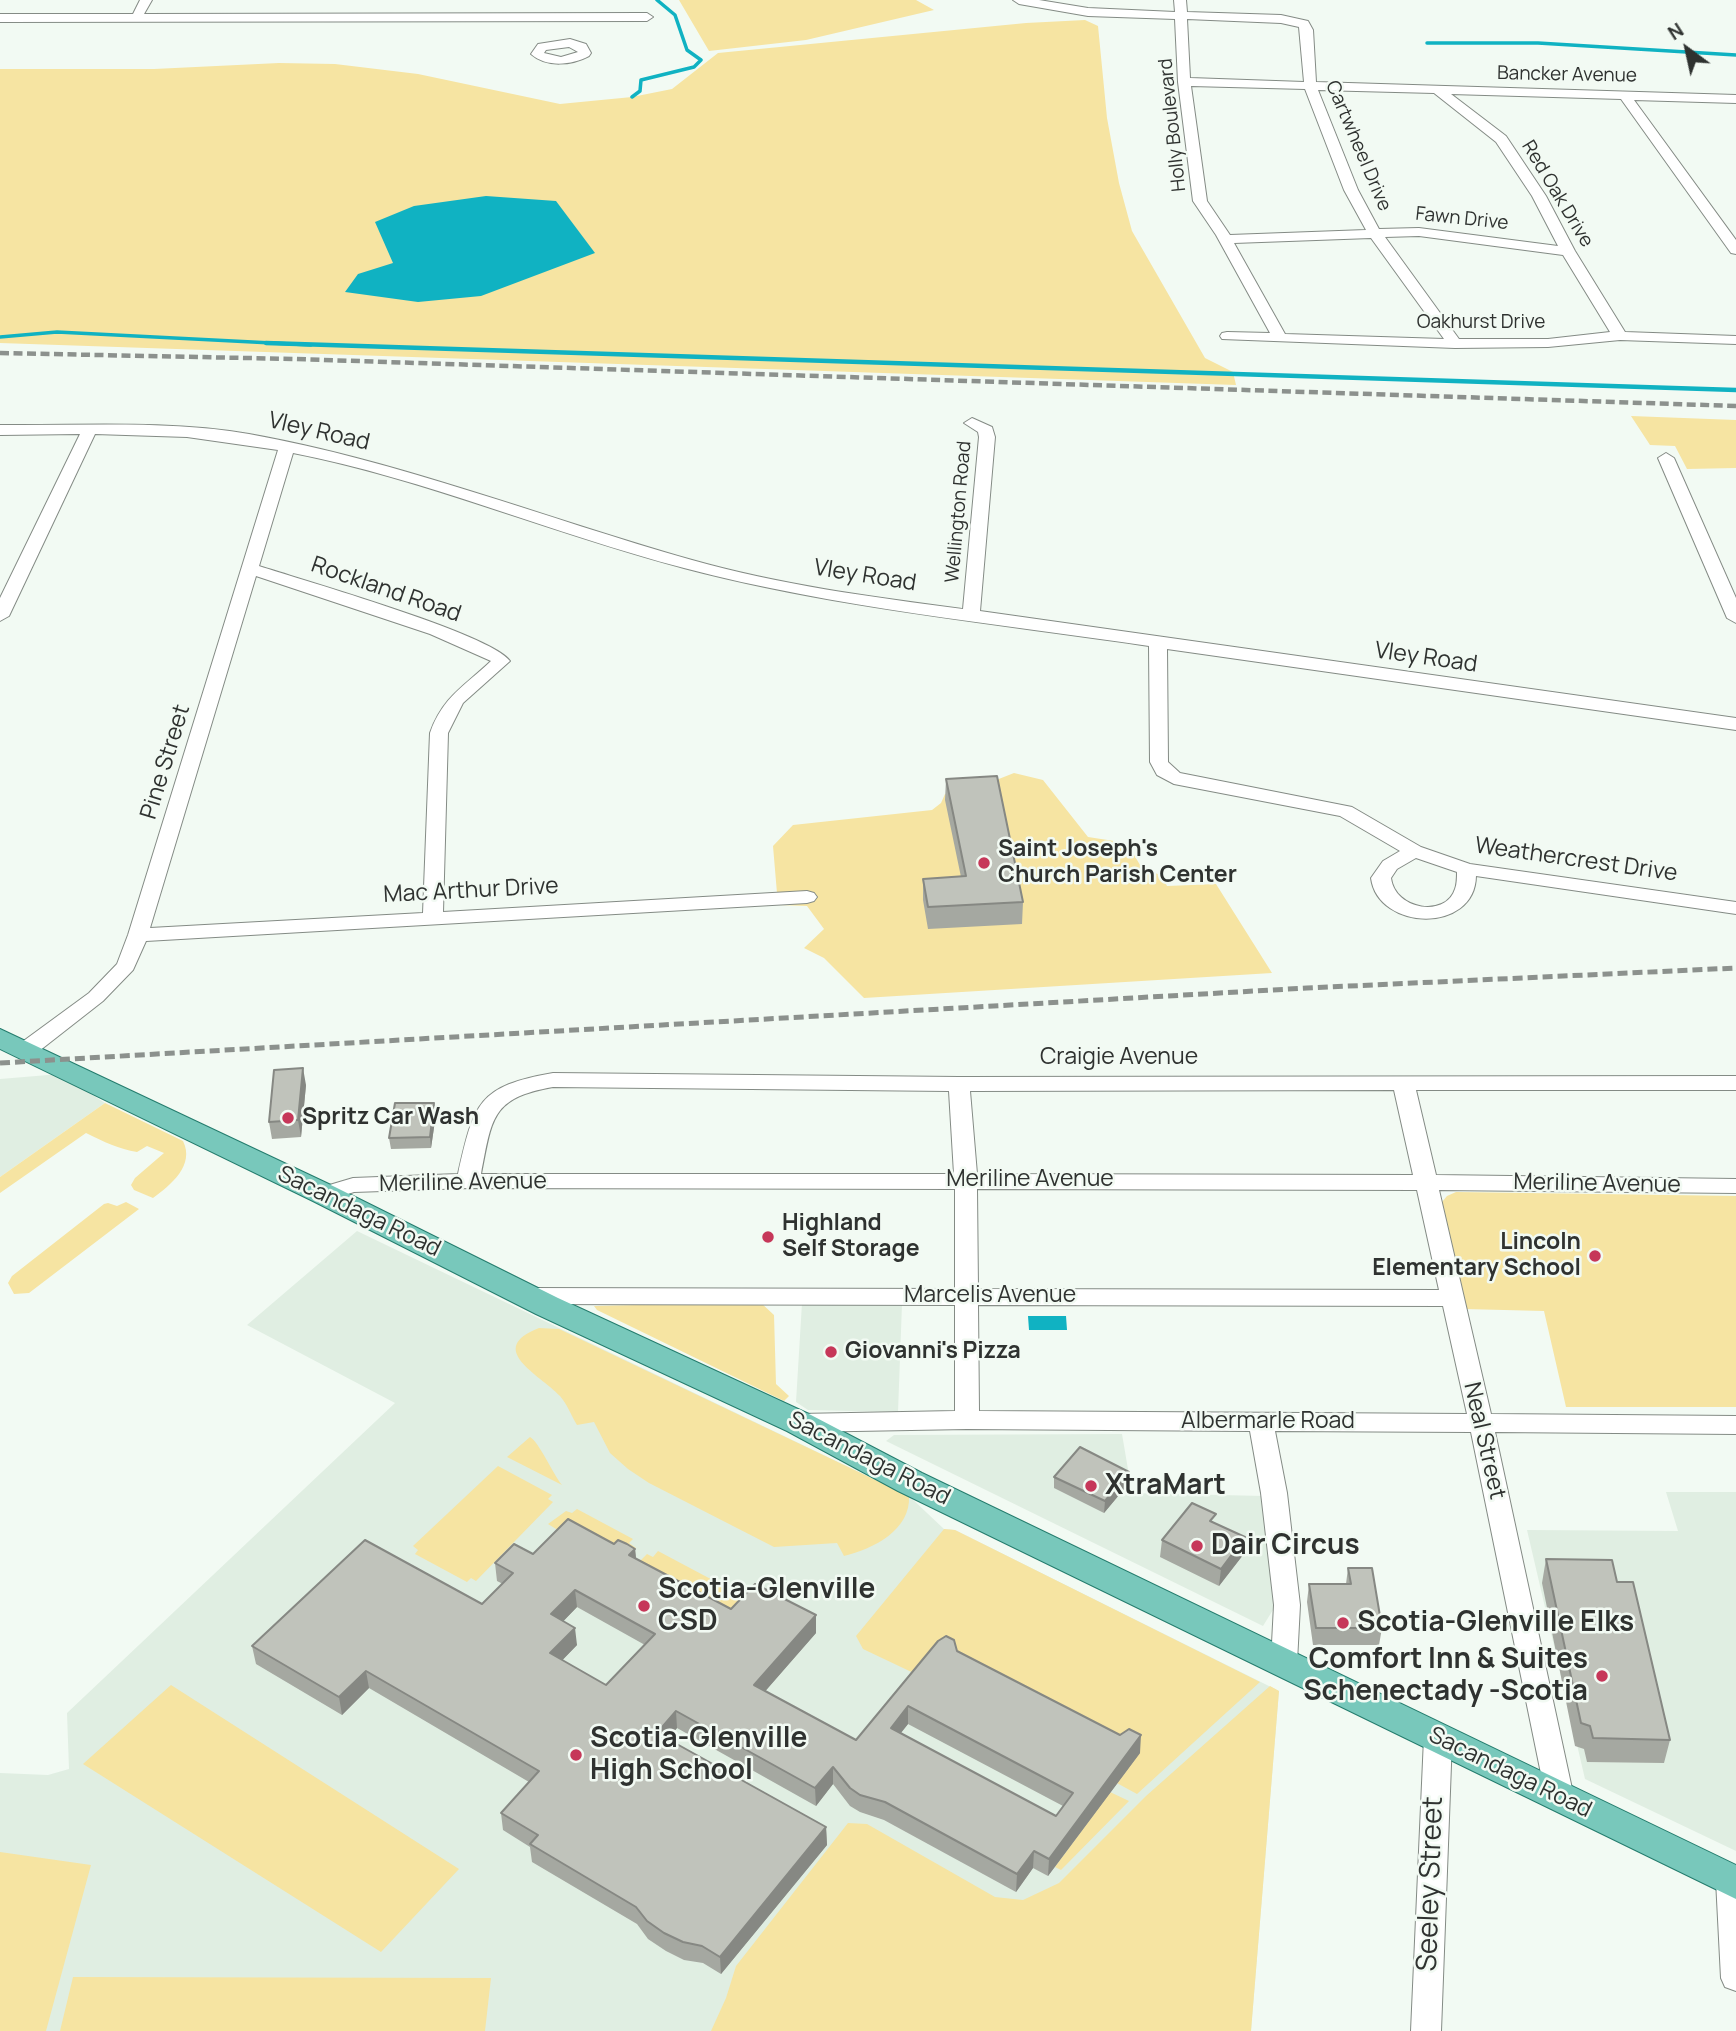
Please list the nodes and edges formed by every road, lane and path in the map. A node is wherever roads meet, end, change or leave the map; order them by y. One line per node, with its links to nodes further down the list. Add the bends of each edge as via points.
1 (146, 0): 8 (street)
2 (1019, 0): 4 (street, via 1088,12)
3 (1180, 0): 4 (street, Holly Boulevard)
4 (1179, 16): 10 (street, Holly Boulevard); 11 (street, Cartwheel Drive, via 1302,22 1307,30)
5 (647, 17): 7 (street)
6 (0, 18): 8 (street)
7 (579, 18): 8 (street); 9 (street)
8 (136, 19)
9 (570, 43)
10 (1184, 82): 11 (street, Bancker Avenue); 16 (street, Holly Boulevard, via 1200,201)
11 (1310, 86): 12 (street, Bancker Avenue); 15 (street, Cartwheel Drive, via 1351,190)
12 (1439, 91): 13 (street, Bancker Avenue); 18 (street, Red Oak Drive, via 1502,139)
13 (1625, 96): 14 (street, Bancker Avenue); 17 (street)
14 (1736, 99)
15 (1374, 232): 16 (street, Fawn Drive); 18 (street, Fawn Drive, via 1444,234); 23 (street, Cartwheel Drive)
16 (1225, 239): 21 (street, Holly Boulevard)
17 (1736, 250)
18 (1568, 251): 19 (street, Red Oak Drive)
19 (1620, 336): 22 (street, Oakhurst Drive); 23 (street, Oakhurst Drive, via 1548,343)
20 (1227, 337): 21 (street, Oakhurst Drive)
21 (1281, 339): 23 (street, Oakhurst Drive)
22 (1736, 340)
23 (1455, 344)
24 (972, 422): 30 (street, Wellington Road, via 986,430 987,437)
25 (0, 430): 26 (street, Vley Road)
26 (89, 431): 27 (street, Vley Road, via 195,433); 31 (street)
27 (287, 446): 29 (street, Pine Street); 30 (street, Vley Road, via 753,580)
28 (1666, 458): 32 (street)
29 (252, 569): 39 (street, Rockland Road, via 436,630 496,655 501,662 453,701 441,724); 40 (street, Pine Street)
30 (971, 614): 33 (street, Vley Road)
31 (0, 616)
32 (1736, 618)
33 (1158, 643): 34 (street, Vley Road); 35 (street, Weathercrest Drive, via 1158,762 1164,771 1174,778 1345,811)
34 (1736, 724)
35 (1414, 851): 36 (street, Weathercrest Drive); 36 (street, via 1389,866 1382,878 1383,891 1407,910 1439,911 1454,906 1465,891)
36 (1467, 869): 38 (street, Weathercrest Drive)
37 (807, 897): 39 (street, Mac Arthur Drive)
38 (1736, 908)
39 (433, 918): 40 (street, Mac Arthur Drive)
40 (138, 935): 41 (street, Pine Street, via 126,966 96,997)
41 (13, 1044): 49 (main road, Sacandaga Road)
42 (1736, 1083): 44 (street, Craigie Avenue)
43 (959, 1084): 44 (street, Craigie Avenue); 45 (street); 46 (street, Craigie Avenue, via 553,1080 520,1086 489,1104 482,1116)
44 (1404, 1085): 47 (street, Neal Street)
45 (966, 1180): 46 (street, Meriline Avenue); 47 (street, Meriline Avenue); 50 (street)
46 (468, 1181): 49 (street, Meriline Avenue, via 353,1185)
47 (1427, 1182): 48 (street, Meriline Avenue); 52 (street, Neal Street)
48 (1736, 1186)
49 (324, 1194): 51 (main road, Sacandaga Road)
50 (967, 1295): 51 (street, Marcelis Avenue); 52 (street, Marcelis Avenue); 53 (street)
51 (528, 1296): 54 (main road, Sacandaga Road)
52 (1452, 1298): 56 (street, Neal Street)
53 (967, 1420): 54 (street, Albermarle Road); 55 (street, Albermarle Road)
54 (799, 1423): 58 (main road, Sacandaga Road)
55 (1261, 1423): 56 (street, Albermarle Road); 58 (street, via 1286,1595)
56 (1480, 1423): 57 (street, Albermarle Road); 60 (street, Neal Street)
57 (1736, 1425)
58 (1284, 1662): 59 (main road, Sacandaga Road)
59 (1438, 1738): 60 (main road, Sacandaga Road); 63 (street, Seeley Street)
60 (1560, 1798): 61 (main road, Sacandaga Road)
61 (1733, 1882): 62 (street)
62 (1736, 1978)
63 (1426, 2031)

